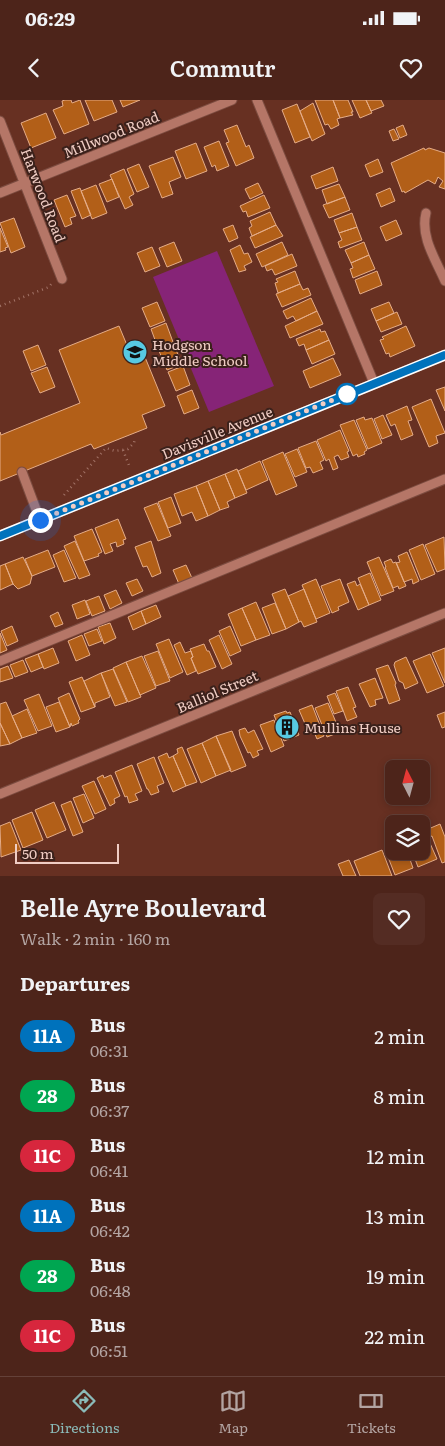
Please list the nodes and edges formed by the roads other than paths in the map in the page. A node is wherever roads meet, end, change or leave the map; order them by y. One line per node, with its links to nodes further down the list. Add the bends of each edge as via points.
1 (232, 100): 4 (street, Millwood Road)
2 (257, 100): 10 (street)
3 (0, 120): 4 (street, Harwood Road)
4 (25, 183): 5 (street, Millwood Road); 7 (street, Harwood Road)
5 (0, 193)
6 (426, 213): 8 (street, via 425,237)
7 (62, 279)
8 (445, 281)
9 (445, 354): 10 (street, Davisville Avenue)
10 (374, 383): 13 (street, Davisville Avenue)
11 (22, 472): 13 (street)
12 (445, 480): 16 (street)
13 (40, 520): 14 (street, Davisville Avenue)
14 (0, 536)
15 (445, 613): 17 (street, Balliol Street)
16 (0, 661)
17 (0, 794)

